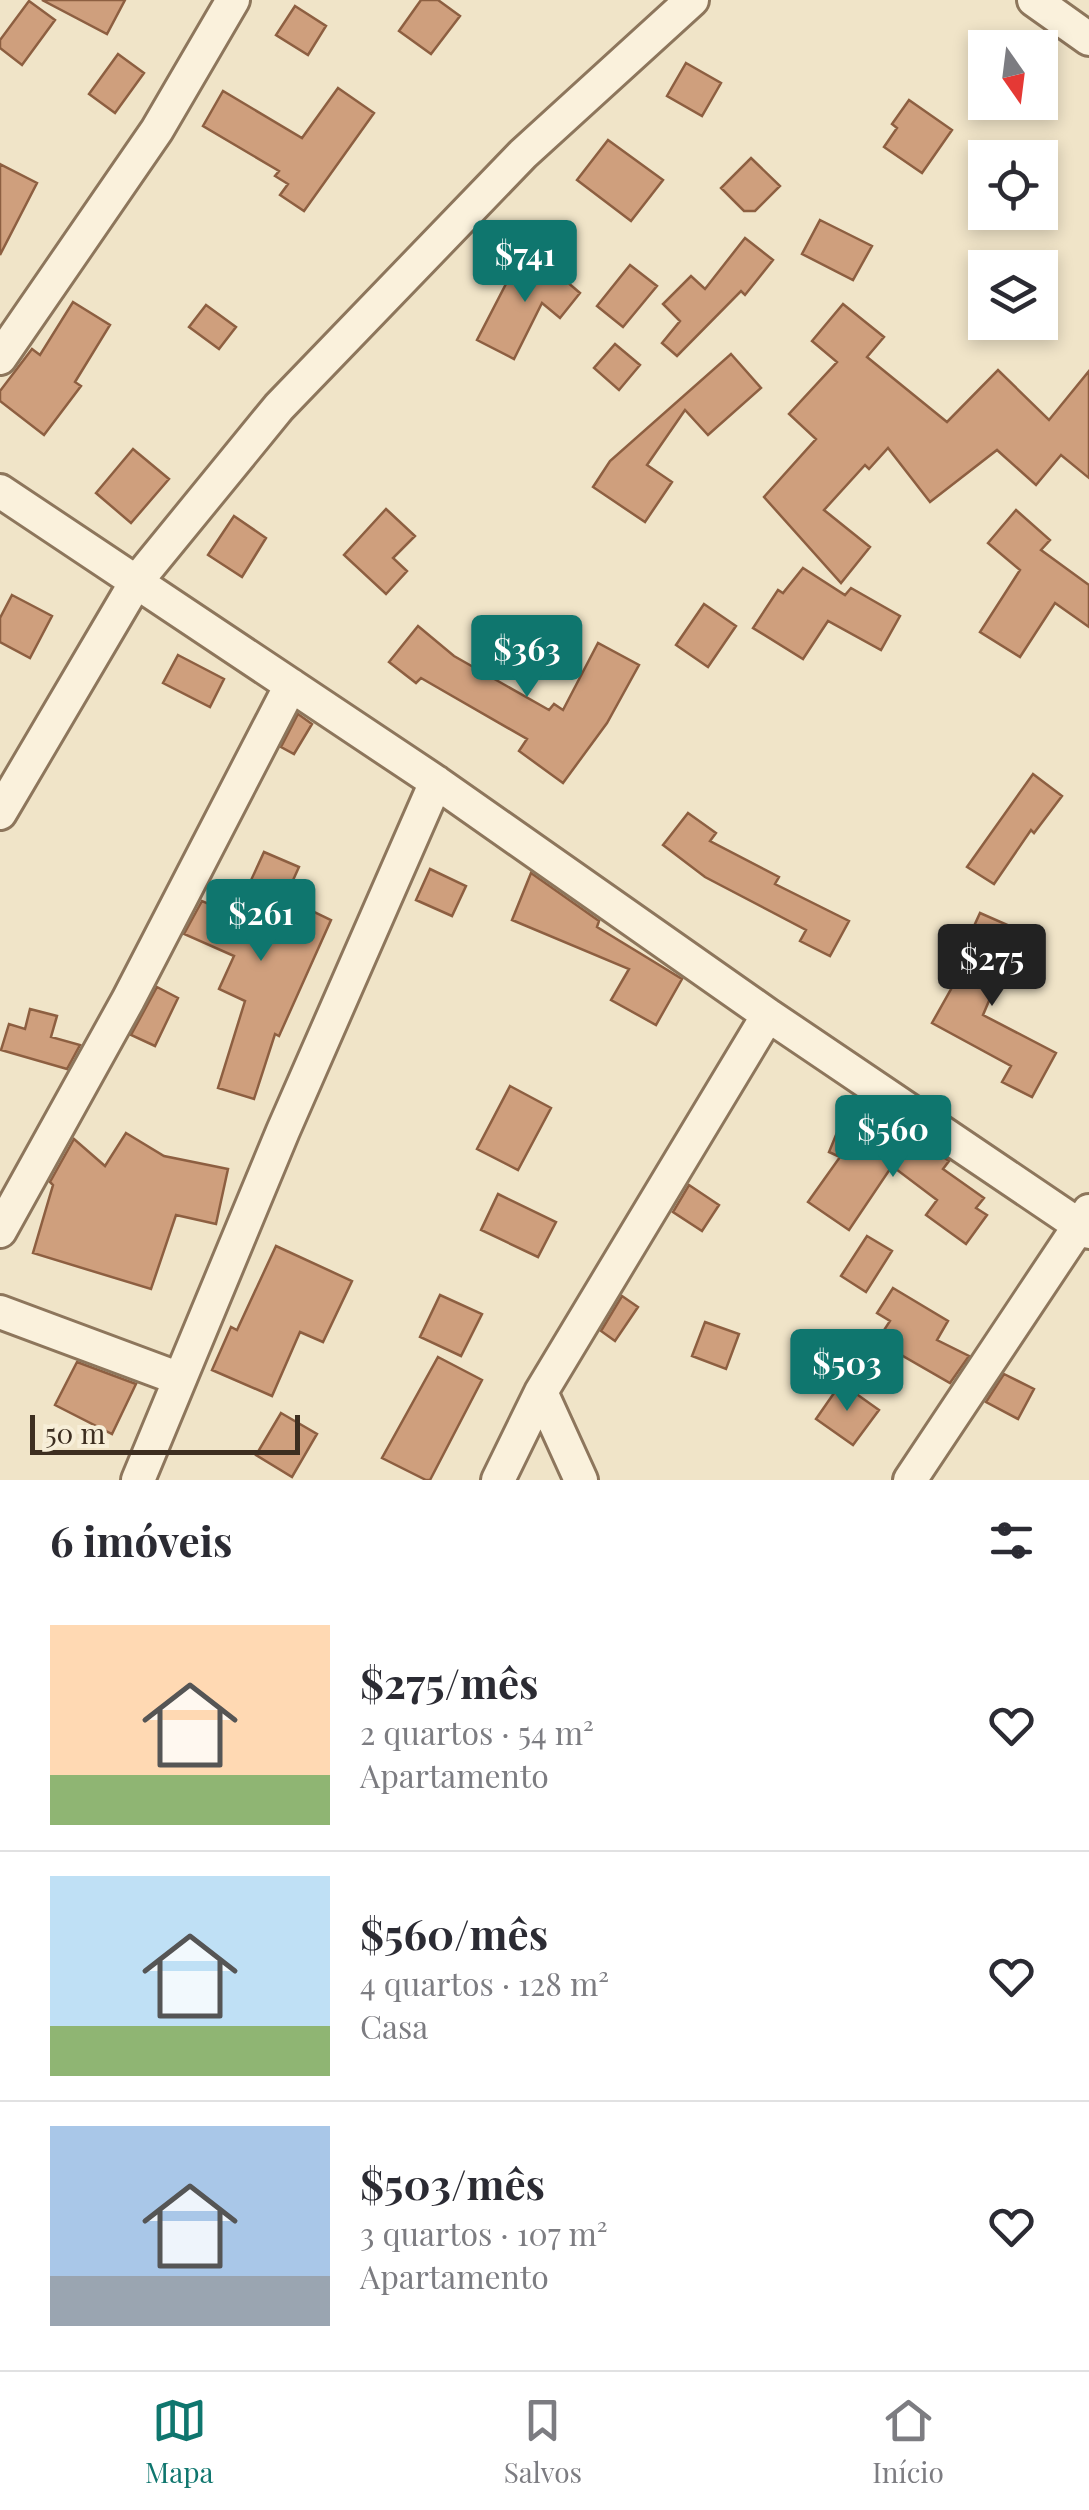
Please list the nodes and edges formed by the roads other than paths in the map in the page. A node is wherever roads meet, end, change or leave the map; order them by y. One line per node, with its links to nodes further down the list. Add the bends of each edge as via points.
1 (233, 0): 5 (street, via 157,130)
2 (692, 0): 7 (street, via 523,154 279,407)
3 (1034, 0): 4 (street)
4 (1089, 39)
5 (0, 358)
6 (0, 491): 7 (street)
7 (136, 582): 8 (street); 10 (street)
8 (290, 685): 9 (street); 13 (street)
9 (436, 782): 11 (street); 15 (street)
10 (0, 813)
11 (768, 1015): 12 (street); 16 (street)
12 (1085, 1223): 20 (street)
13 (0, 1232)
14 (0, 1312): 15 (street)
15 (180, 1379): 17 (street)
16 (542, 1392): 18 (street); 19 (street)
17 (138, 1480)
18 (498, 1480)
19 (581, 1480)
20 (910, 1480)

